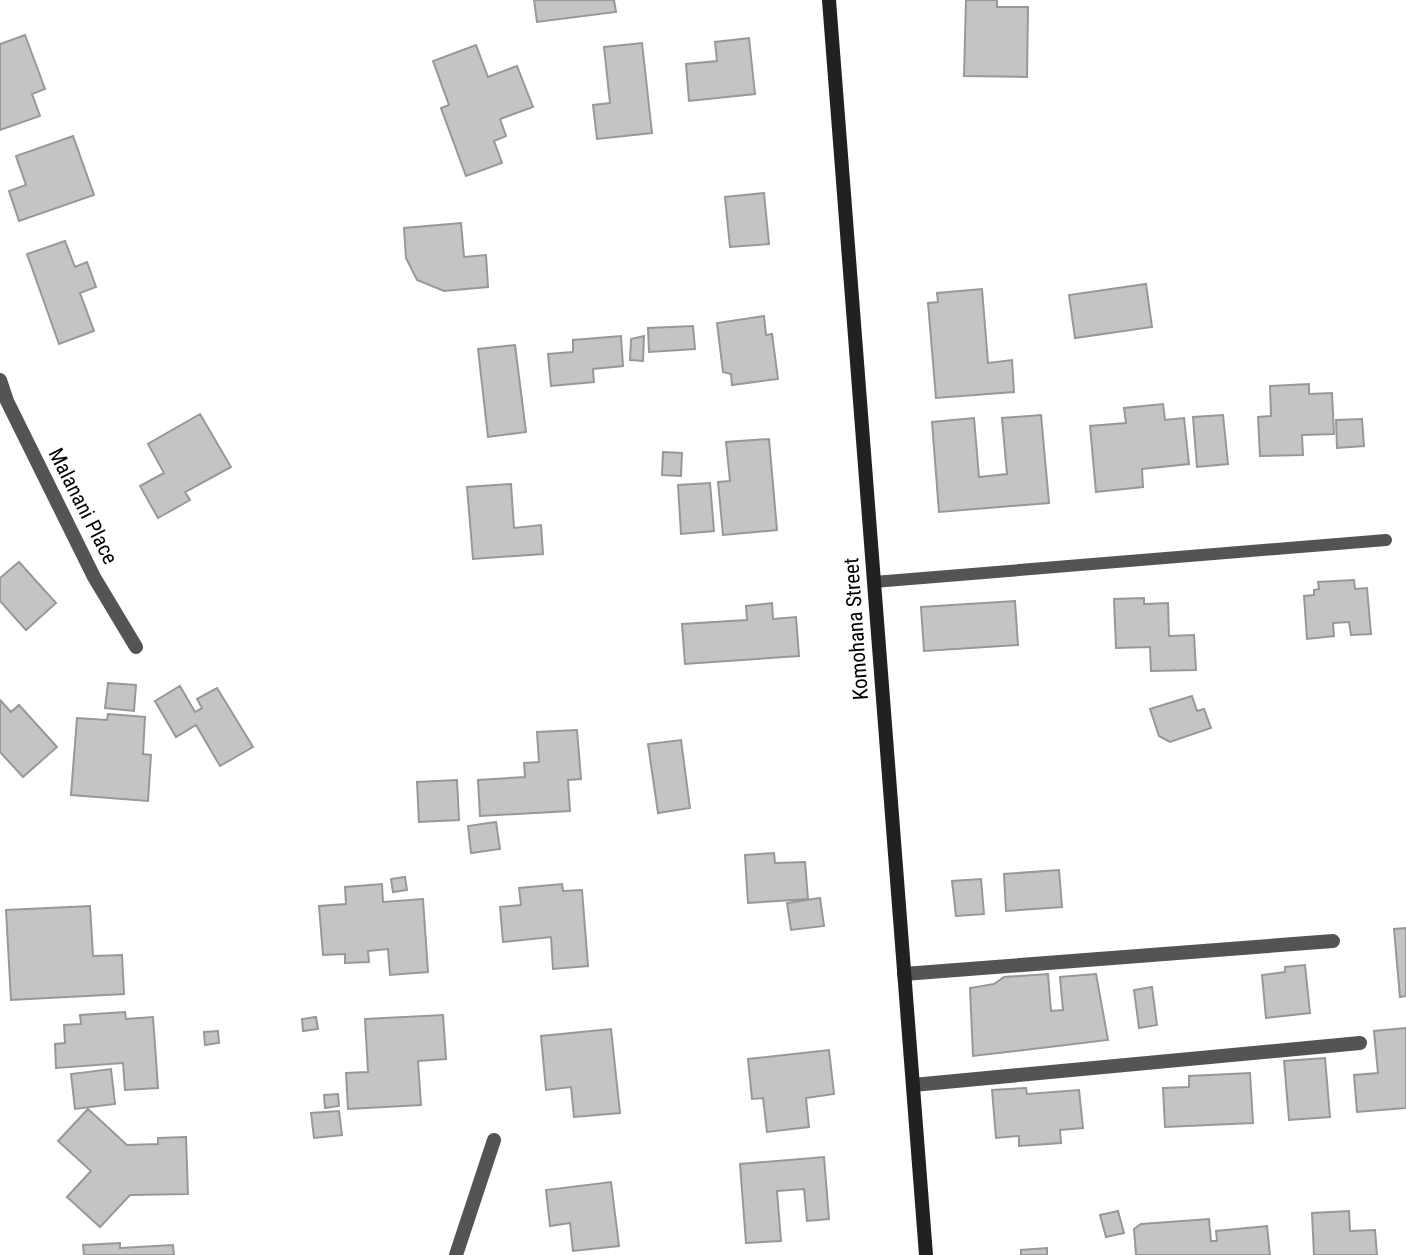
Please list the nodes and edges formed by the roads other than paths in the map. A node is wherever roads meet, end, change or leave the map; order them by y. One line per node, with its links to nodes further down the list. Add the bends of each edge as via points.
1 (829, 0): 5 (street, Komohana Street)
2 (0, 380): 3 (street, Malanani Place)
3 (3, 403): 6 (street, Malanani Place)
4 (1386, 540): 5 (lane)
5 (874, 582): 8 (street, Komohana Street)
6 (136, 647)
7 (1333, 941): 8 (street)
8 (904, 974): 10 (street, Komohana Street)
9 (1360, 1043): 10 (street)
10 (913, 1085): 13 (street, Komohana Street)
11 (494, 1140): 12 (street)
12 (456, 1255)
13 (926, 1255)

